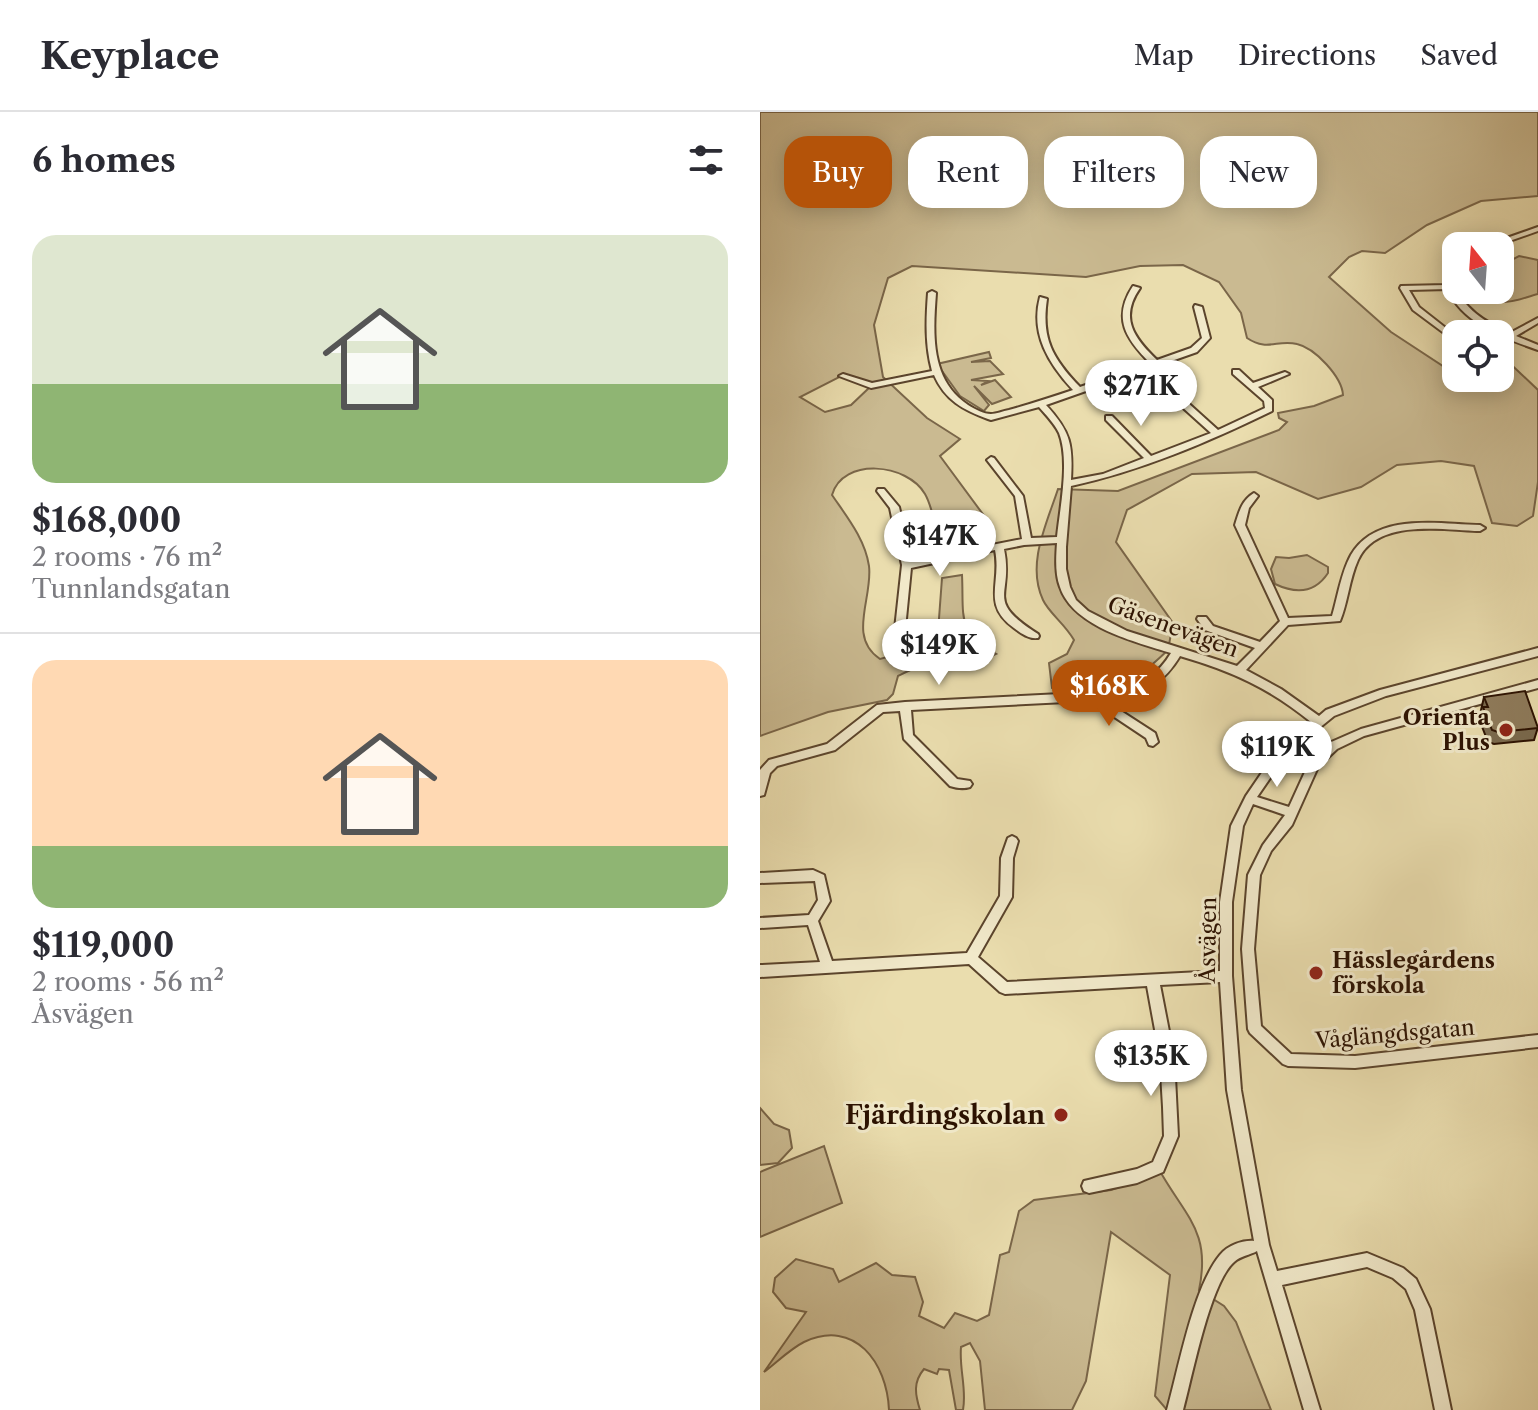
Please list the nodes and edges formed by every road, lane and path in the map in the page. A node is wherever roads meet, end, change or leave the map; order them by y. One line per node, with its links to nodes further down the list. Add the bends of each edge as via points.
1 (1538, 229): 2 (street)
2 (1525, 232): 3 (street); 4 (street)
3 (1514, 236)
4 (1538, 239)
5 (1442, 287): 13 (street, via 1404,288 1416,308)
6 (1136, 288): 17 (street, via 1125,311 1126,325)
7 (932, 293): 19 (street, via 928,334)
8 (1043, 299): 23 (street, via 1044,348)
9 (1462, 304): 11 (street)
10 (1198, 307): 17 (street, via 1204,342)
11 (1482, 320)
12 (1538, 320): 14 (street)
13 (1442, 329)
14 (1514, 331)
15 (1514, 339): 16 (street)
16 (1538, 348)
17 (1156, 364): 23 (street)
18 (1236, 372): 22 (street)
19 (934, 373): 21 (street, via 871,386); 25 (street, via 948,392 983,416 1001,417)
20 (1285, 374): 22 (street)
21 (843, 376)
22 (1252, 386): 27 (street, via 1270,403 1269,409)
23 (1079, 391): 25 (street)
24 (1174, 395): 27 (street)
25 (1041, 404): 30 (street, Gäsenevägen, via 1065,436)
26 (1109, 418): 28 (street)
27 (1217, 434): 28 (street)
28 (1150, 459): 30 (street)
29 (991, 460): 34 (street, via 1019,496)
30 (1066, 484): 35 (street, Gäsenevägen)
31 (881, 491): 37 (street, via 894,507)
32 (1254, 496): 39 (street, via 1240,525)
33 (1480, 528): 39 (street, via 1383,531 1363,543 1354,558 1336,619)
34 (1027, 540): 35 (street); 36 (street)
35 (1063, 540): 43 (street, Gäsenevägen, via 1062,579 1078,609 1113,628)
36 (999, 548): 37 (street); 41 (street, via 997,598 1003,613)
37 (907, 565): 40 (street)
38 (1202, 619): 42 (street, via 1209,628)
39 (1285, 622): 42 (street)
40 (900, 629)
41 (1034, 636)
42 (1262, 647): 45 (street)
43 (1178, 650): 45 (street, Gäsenevägen); 47 (street, via 1156,681)
44 (1538, 652): 49 (street, Åsvägen, via 1384,693)
45 (1239, 671): 49 (street, Gäsenevägen)
46 (1538, 684): 54 (street, Våglängdsgatan, via 1333,746 1308,774)
47 (1110, 696): 48 (street); 50 (street, via 1117,713)
48 (905, 706): 51 (street, via 908,736 954,783); 52 (street, via 875,711 819,752 773,763 765,771)
49 (1317, 721): 53 (street, Åsvägen, via 1282,752)
50 (1153, 742)
51 (966, 784)
52 (760, 792)
53 (1250, 799): 54 (street); 62 (street, Åsvägen, via 1237,826 1229,871)
54 (1292, 813): 64 (street, Våglängdsgatan, via 1254,875 1248,949 1255,1029 1276,1051 1288,1060 1355,1062)
55 (1012, 841): 59 (street, via 1006,897)
56 (760, 878): 57 (street, via 820,878 824,901)
57 (812, 920): 58 (street); 60 (street)
58 (760, 923)
59 (971, 958): 60 (street); 63 (street, via 1005,988)
60 (828, 967): 61 (street)
61 (760, 971)
62 (1226, 976): 63 (street); 67 (street, Åsvägen, via 1239,1132)
63 (1152, 979): 65 (street, via 1167,1057 1171,1136 1158,1167)
64 (1538, 1041)
65 (1089, 1186)
66 (1251, 1247): 68 (street, via 1224,1261 1212,1286)
67 (1272, 1280): 69 (street, Åsvägen); 70 (street, via 1367,1260 1398,1273 1411,1284 1422,1309)
68 (1175, 1410)
69 (1312, 1410)
70 (1443, 1410)

